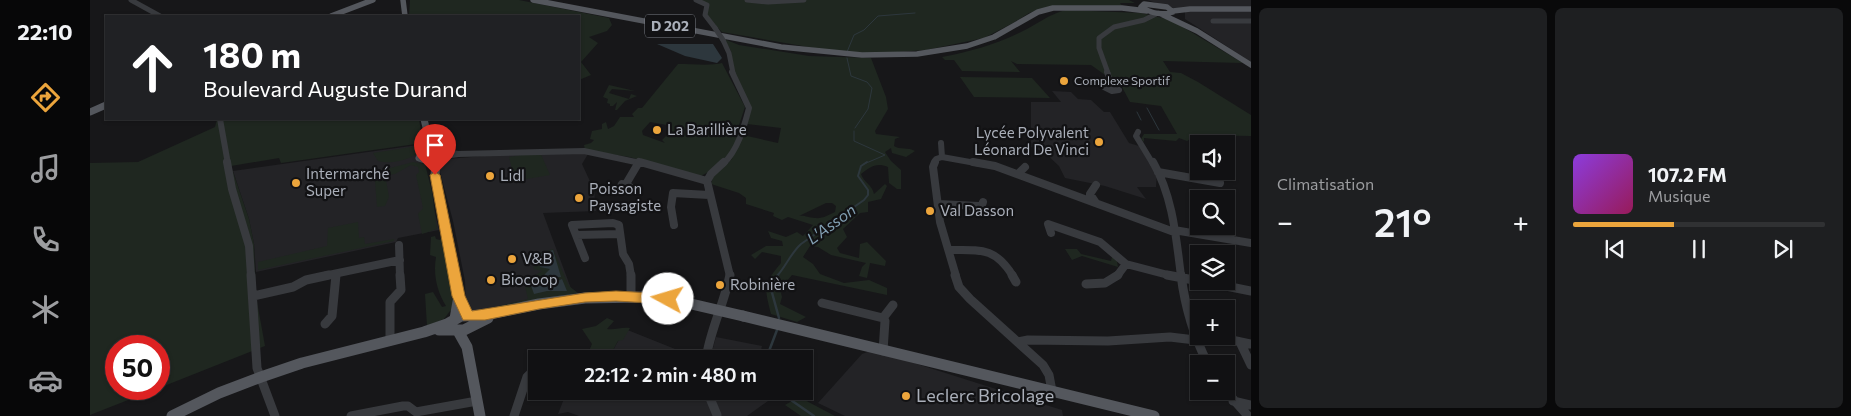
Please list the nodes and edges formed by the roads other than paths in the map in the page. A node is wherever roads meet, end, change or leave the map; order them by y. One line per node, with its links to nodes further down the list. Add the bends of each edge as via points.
1 (131, 0): 18 (street)
2 (372, 0): 19 (main road)
3 (407, 0): 9 (main road)
4 (533, 0): 13 (main road, D 202, via 781,46 862,56 928,53 976,44 1047,9)
5 (696, 0): 11 (street)
6 (711, 0): 11 (street)
7 (747, 0): 8 (street)
8 (804, 0)
9 (403, 3)
10 (1141, 3): 12 (main road); 13 (main road, D 202); 17 (main road)
11 (707, 5): 43 (street, bridge, via 704,15 729,52 732,72 749,108 730,157)
12 (1167, 7): 14 (main road); 16 (main road)
13 (1122, 8): 17 (main road, D 202)
14 (1190, 9): 15 (main road); 16 (main road)
15 (1251, 9)
16 (1172, 12): 17 (main road); 22 (main road)
17 (1153, 13): 22 (main road); 24 (street, via 1142,21 1105,32 1099,38 1099,48)
18 (158, 15)
19 (334, 15)
20 (1251, 20): 21 (street)
21 (1213, 21)
22 (1182, 23): 23 (main road)
23 (1251, 65)
24 (1112, 86)
25 (105, 106): 26 (main road)
26 (90, 112)
27 (220, 120): 67 (street, via 232,189 249,246)
28 (424, 120): 30 (main road)
29 (1137, 133): 40 (street)
30 (428, 136): 32 (main road); 33 (main road)
31 (941, 143): 34 (street)
32 (425, 150): 33 (main road); 36 (main road, via 419,156)
33 (437, 154): 36 (main road); 37 (street, via 580,150); 42 (main road)
34 (942, 157): 38 (street); 50 (street, via 936,159 933,167)
35 (1002, 159): 38 (street)
36 (426, 161): 42 (main road)
37 (639, 162): 43 (street); 45 (street)
38 (995, 166): 41 (street)
39 (1025, 167): 41 (street)
40 (1158, 172): 44 (street); 52 (street, via 1166,191)
41 (1018, 174): 49 (street)
42 (435, 175): 68 (main road)
43 (707, 181): 47 (street)
44 (1220, 182)
45 (626, 184)
46 (1096, 185): 49 (street, via 1090,194)
47 (709, 195): 51 (street, via 673,193); 85 (street, via 730,274)
48 (983, 202): 50 (street, via 978,206)
49 (1096, 203): 52 (street)
50 (938, 204): 56 (street, via 942,231)
51 (674, 225)
52 (1174, 231): 54 (street); 61 (street)
53 (1051, 233): 59 (street, via 1048,224 1077,232 1108,246)
54 (1251, 243)
55 (399, 245): 58 (street)
56 (950, 250): 63 (street, via 995,253 1006,263); 80 (street, via 958,287)
57 (585, 258): 69 (street, via 572,225 619,225 629,264)
58 (400, 260): 60 (street); 79 (street, via 400,290 390,302)
59 (1126, 264): 61 (street); 64 (street, via 1116,278 1102,284)
60 (336, 274): 67 (street); 76 (street, via 332,316)
61 (1182, 278): 62 (street); 73 (street)
62 (1190, 279)
63 (1016, 282)
64 (1086, 284)
65 (1235, 289): 66 (street)
66 (1251, 292)
67 (253, 296): 88 (street, via 257,368)
68 (459, 296): 75 (main road); 77 (main road)
69 (631, 296): 72 (main road, via 562,300); 86 (main road, bridge, via 687,303)
70 (822, 303): 74 (street)
71 (893, 305): 74 (street)
72 (501, 312): 75 (main road)
73 (1190, 313)
74 (883, 318): 86 (street)
75 (469, 321): 77 (main road, via 464,330); 84 (main road)
76 (325, 324)
77 (455, 325): 79 (main road); 84 (main road)
78 (1190, 335): 80 (street, via 1108,341)
79 (390, 341): 88 (main road)
80 (1017, 341): 90 (street, via 1043,365)
81 (1235, 341): 82 (street)
82 (1240, 342): 83 (street); 87 (street)
83 (1251, 344)
84 (467, 347): 92 (main road)
85 (707, 350)
86 (883, 351): 90 (main road)
87 (1251, 365)
88 (261, 376): 96 (main road); 97 (street)
89 (528, 376): 100 (street)
90 (1052, 391): 101 (main road)
91 (709, 400): 95 (street)
92 (477, 401): 98 (street, via 416,412 403,406); 99 (main road)
93 (1233, 401): 94 (street); 102 (street)
94 (1251, 405)
95 (718, 415)
96 (172, 416)
97 (275, 416)
98 (352, 416)
99 (480, 416)
100 (514, 416)
101 (1154, 416)
102 (1248, 416)

